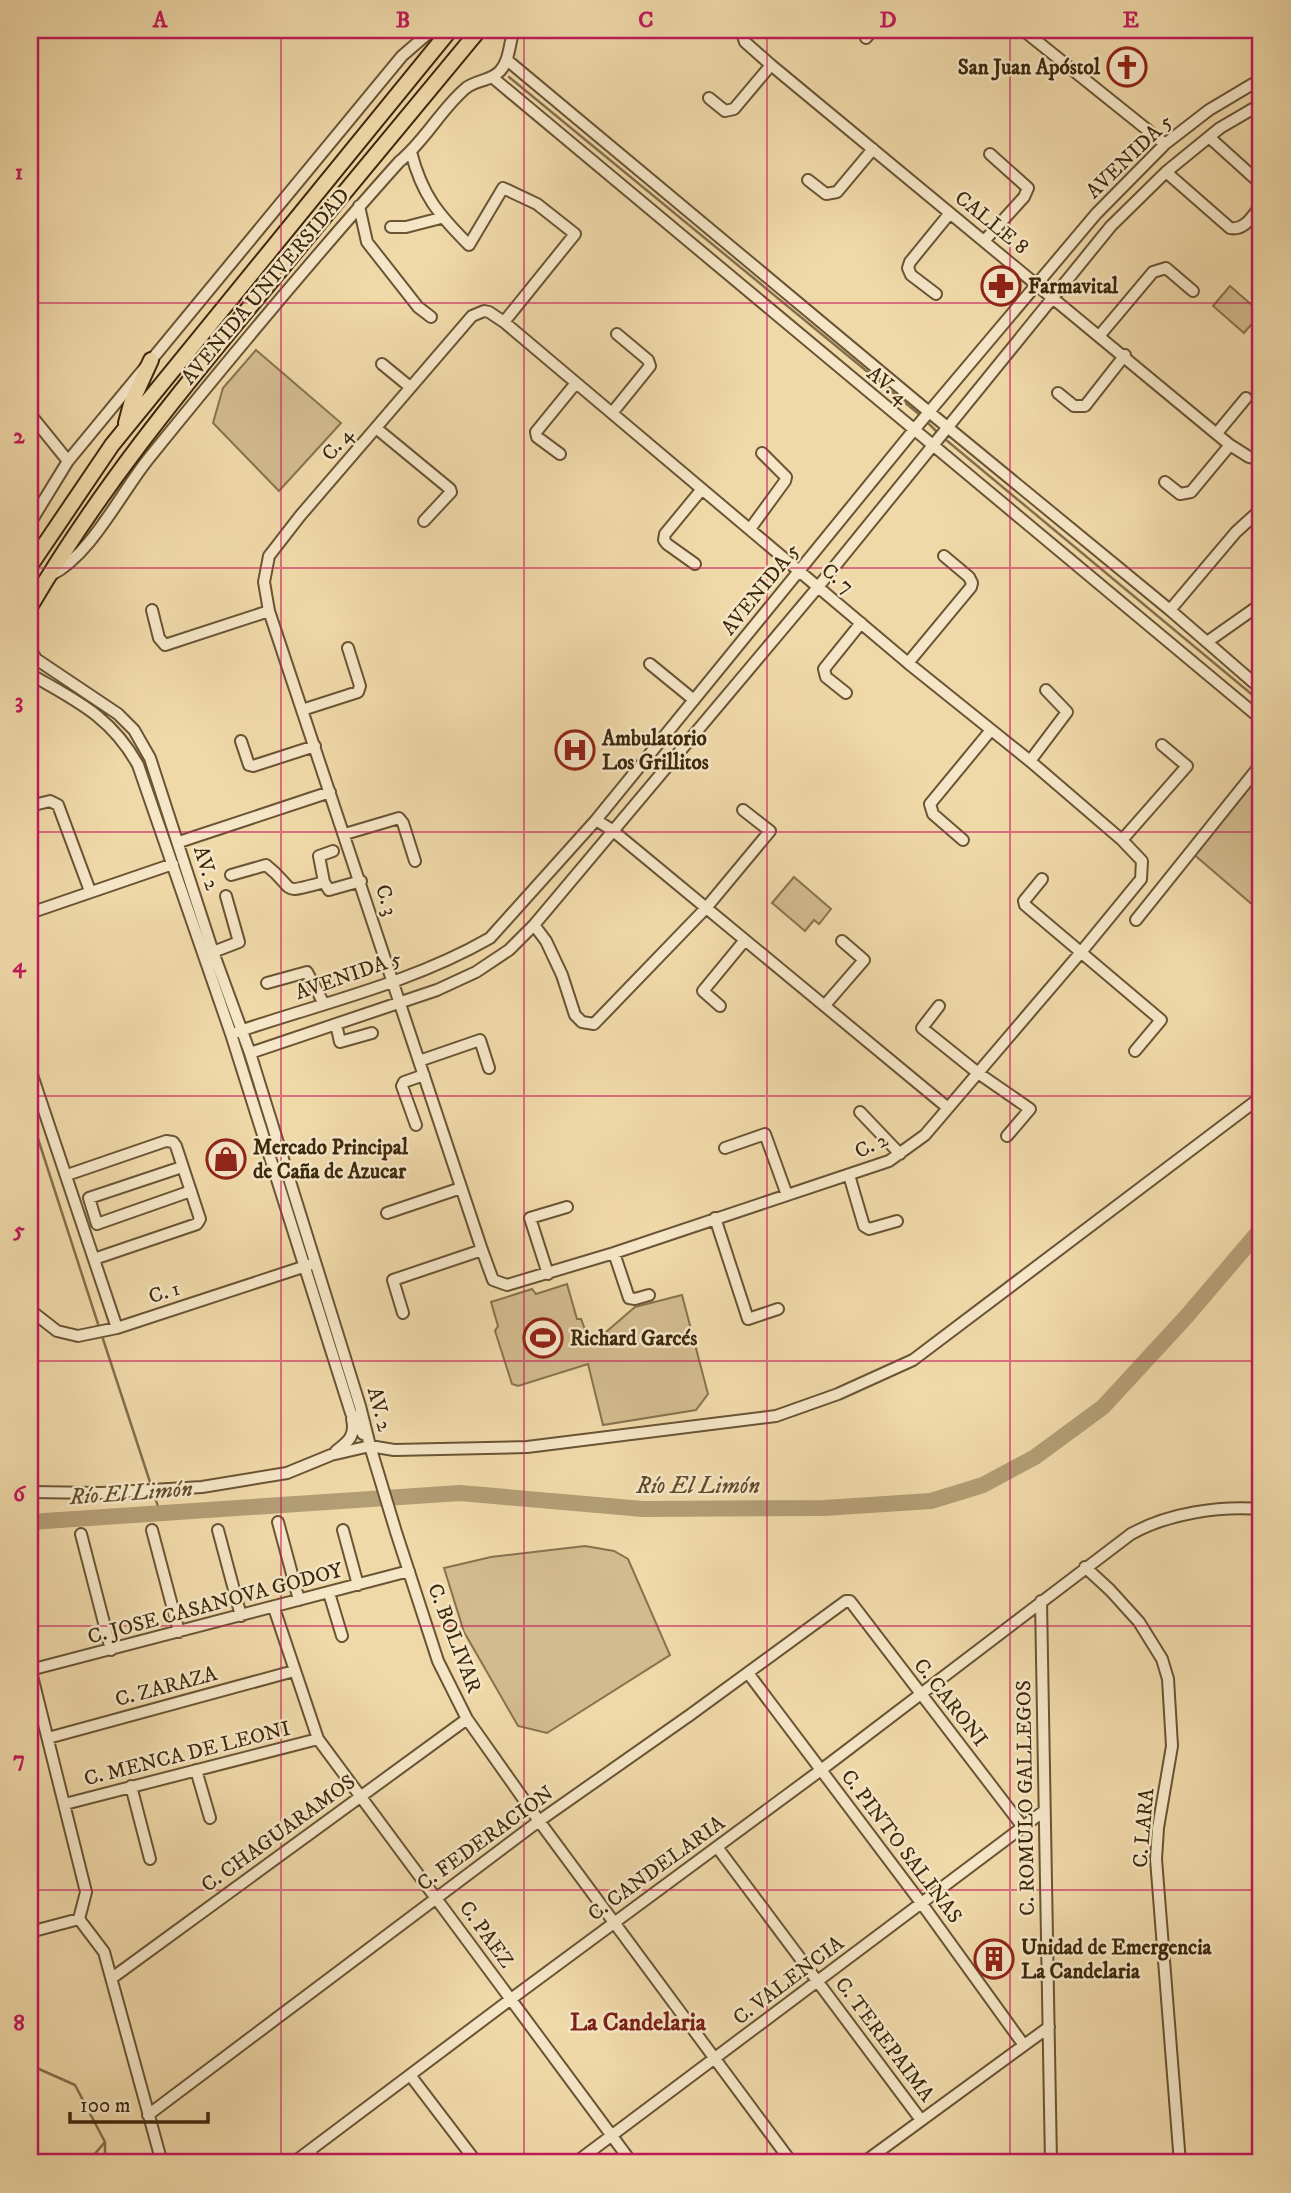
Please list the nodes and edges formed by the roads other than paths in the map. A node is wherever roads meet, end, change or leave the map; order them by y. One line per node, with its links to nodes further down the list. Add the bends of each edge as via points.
1 (432, 30): 37 (street, AVENIDA UNIVERSIDAD, via 402,56)
2 (450, 30): 48 (main road, AVENIDA UNIVERSIDAD)
3 (480, 30): 67 (main road, AVENIDA UNIVERSIDAD, via 127,460)
4 (514, 30): 7 (street, AVENIDA UNIVERSIDAD)
5 (741, 30): 8 (street, CALLE 8, via 746,42)
6 (1023, 30): 14 (street)
7 (507, 60): 9 (street, AVENIDA UNIVERSIDAD); 43 (street, AV. 4)
8 (771, 65): 11 (street, via 734,109 725,111); 15 (street, CALLE 8)
9 (492, 77): 16 (street, AVENIDA UNIVERSIDAD, via 466,88); 49 (street, AV. 4)
10 (1261, 79): 14 (street, AVENIDA 5)
11 (709, 98)
12 (1261, 104): 13 (street, AVENIDA 5)
13 (1209, 137): 18 (street, AVENIDA 5); 20 (street)
14 (1165, 144): 27 (street, AVENIDA 5)
15 (873, 149): 19 (street, via 837,192 826,194); 23 (street, CALLE 8)
16 (411, 152): 22 (street, AVENIDA UNIVERSIDAD); 24 (street, via 419,181)
17 (990, 154): 26 (street, via 1028,188)
18 (1166, 172): 21 (street, via 1230,228 1243,226); 30 (street, AVENIDA 5, via 1111,226)
19 (808, 180)
20 (1261, 184)
21 (1261, 205)
22 (359, 206): 32 (street, via 366,242); 67 (street, AVENIDA UNIVERSIDAD, via 165,438 87,545 66,567)
23 (950, 213): 26 (street, CALLE 8); 29 (street, via 908,268)
24 (442, 218): 25 (street); 33 (street, via 469,244 503,188 537,204 575,234)
25 (391, 226)
26 (985, 240): 27 (street, CALLE 8)
27 (1036, 283): 30 (street, CALLE 8); 43 (street, AVENIDA 5)
28 (1193, 292): 35 (street, via 1166,268 1153,272)
29 (936, 294)
30 (1053, 296): 35 (street, CALLE 8); 46 (street, AVENIDA 5)
31 (472, 316): 33 (street, C. 7, via 484,311); 40 (street, C. 4)
32 (431, 317)
33 (504, 322): 39 (street, C. 7)
34 (617, 334): 44 (street, via 650,366)
35 (1100, 335): 36 (street, CALLE 8)
36 (1125, 355): 41 (street, via 1085,405 1074,407); 50 (street, CALLE 8)
37 (150, 359): 48 (main road); 56 (street, AVENIDA UNIVERSIDAD)
38 (382, 364): 40 (street)
39 (576, 383): 44 (street, C. 7); 54 (street, via 536,432)
40 (410, 387): 47 (street, C. 4)
41 (1058, 393)
42 (1246, 398): 50 (street)
43 (929, 412): 46 (street, AV. 4); 49 (street, AVENIDA 5)
44 (612, 413): 58 (street, C. 7)
45 (30, 414): 56 (street)
46 (947, 427): 52 (street, AVENIDA 5); 72 (street, AV. 4)
47 (376, 428): 60 (street, via 450,489); 73 (street, C. 4, via 269,556 264,582)
48 (124, 430): 65 (main road, AVENIDA UNIVERSIDAD)
49 (913, 431): 52 (street, AV. 4); 66 (street, AVENIDA 5)
50 (1217, 433): 51 (street, CALLE 8)
51 (1230, 445): 55 (street, CALLE 8); 57 (street, via 1191,492 1180,494)
52 (932, 446): 68 (street, AVENIDA 5); 86 (street, AV. 4)
53 (762, 453): 62 (street, via 786,477)
54 (560, 454)
55 (1261, 460)
56 (68, 461): 61 (street, AVENIDA UNIVERSIDAD)
57 (1165, 482)
58 (702, 489): 62 (street, C. 7); 64 (street, via 664,540)
59 (1259, 511): 72 (street)
60 (424, 521)
61 (30, 523)
62 (750, 529): 66 (street, C. 7)
63 (944, 556): 78 (street, via 969,577 971,587)
64 (695, 564)
65 (30, 566)
66 (799, 571): 68 (street, C. 7); 84 (street, AVENIDA 5)
67 (48, 576): 70 (main road, AVENIDA UNIVERSIDAD)
68 (818, 587): 74 (street, C. 7); 97 (street, AVENIDA 5)
69 (1261, 604): 75 (street)
70 (30, 607)
71 (152, 610): 73 (street, via 165,645)
72 (1170, 610): 75 (street, AV. 4)
73 (269, 611): 85 (street, C. 3)
74 (861, 623): 78 (street, C. 7); 83 (street, via 824,669 826,677)
75 (1207, 642): 81 (street, AV. 4)
76 (30, 648): 101 (street, AV. 2, via 36,659 99,699 134,730 150,758)
77 (348, 648): 85 (street, via 358,692)
78 (908, 663): 87 (street, C. 7)
79 (650, 664): 84 (street)
80 (30, 674): 105 (street, AV. 2, via 87,708 125,742 138,765)
81 (1261, 689)
82 (1046, 690): 91 (street, via 1067,712)
83 (846, 693)
84 (694, 700): 96 (street, AVENIDA 5)
85 (302, 710): 90 (street, C. 3)
86 (1261, 719)
87 (991, 730): 91 (street, C. 7); 99 (street, via 930,804 933,814)
88 (241, 741): 90 (street, via 253,766)
89 (1162, 745): 100 (street, via 1187,766)
90 (315, 746): 93 (street, C. 3)
91 (1030, 761): 100 (street, C. 7)
92 (1261, 764): 114 (street)
93 (330, 792): 98 (street, C. 3); 101 (street)
94 (30, 806): 110 (street, via 50,801 58,805)
95 (743, 810): 112 (street, via 770,831)
96 (596, 820): 97 (street); 121 (street, AVENIDA 5, via 490,938)
97 (612, 830): 112 (street); 115 (street, AVENIDA 5)
98 (345, 834): 103 (street, via 399,818); 109 (street, C. 3)
99 (963, 839)
100 (1122, 840): 104 (street, C. 7)
101 (179, 842): 119 (street, AV. 2)
102 (333, 851): 108 (street, via 319,856)
103 (415, 861)
104 (1142, 861): 118 (street, C. 2, via 1140,879)
105 (173, 864): 110 (street); 128 (street, AV. 2)
106 (231, 875): 108 (street, via 266,865 288,889)
107 (1042, 879): 118 (street, via 1025,905)
108 (324, 881): 109 (street, via 329,890)
109 (360, 881): 121 (street, C. 3)
110 (90, 891): 113 (street)
111 (226, 896): 119 (street, via 239,942)
112 (706, 908): 115 (street, via 594,1024 575,1015 562,975); 116 (street)
113 (30, 913)
114 (1136, 920)
115 (534, 925): 122 (street, AVENIDA 5, via 509,950 476,972)
116 (745, 940): 124 (street); 125 (street, via 702,991)
117 (842, 941): 124 (street, via 864,960)
118 (1082, 951): 130 (street, via 1161,1020); 135 (street, C. 2)
119 (214, 952): 128 (street, AV. 2)
120 (267, 983): 123 (street, via 307,972)
121 (392, 983): 122 (street, C. 3); 123 (street, AVENIDA 5)
122 (399, 1003): 127 (street, AVENIDA 5); 132 (street, C. 3)
123 (324, 1004): 128 (street, AVENIDA 5)
124 (825, 1005): 138 (street)
125 (720, 1006)
126 (939, 1006): 135 (street, via 922,1028)
127 (336, 1024): 129 (street, via 340,1042); 131 (street, AVENIDA 5)
128 (237, 1032): 131 (street, AV. 2); 157 (street, AV. 2)
129 (372, 1033)
130 (1135, 1051)
131 (250, 1053): 157 (street, AV. 2)
132 (419, 1061): 133 (street, via 480,1040); 136 (street, C. 3)
133 (489, 1068)
134 (30, 1069): 145 (street)
135 (978, 1073): 138 (street, C. 2); 141 (street, via 1030,1109)
136 (424, 1075): 140 (street, via 402,1086); 147 (street, C. 3)
137 (1261, 1097): 166 (street, via 913,1360 838,1394 776,1416 527,1447 394,1450)
138 (948, 1108): 143 (street, C. 2, via 925,1135)
139 (860, 1112): 143 (street)
140 (416, 1125)
141 (1007, 1136)
142 (725, 1148): 149 (street, via 765,1134)
143 (900, 1154): 146 (street, C. 2)
144 (183, 1167): 145 (street, via 176,1146 166,1141); 148 (street); 148 (street, via 89,1198 97,1224)
145 (67, 1175): 156 (street)
146 (849, 1175): 149 (street, C. 2); 153 (street, via 864,1226 869,1229)
147 (461, 1188): 151 (street); 154 (street, C. 3)
148 (191, 1191): 156 (street, via 200,1219 197,1224)
149 (787, 1195): 152 (street, C. 2)
150 (567, 1207): 158 (street, via 530,1219)
151 (387, 1213)
152 (715, 1218): 155 (street, C. 2); 161 (street, via 748,1319)
153 (897, 1221)
154 (482, 1250): 159 (street, C. 3); 163 (street, via 393,1280)
155 (614, 1253): 158 (street, C. 2); 160 (street, via 629,1298)
156 (94, 1259): 164 (street)
157 (309, 1265): 164 (street, C. 1); 165 (street, AV. 2); 166 (street, AV. 2)
158 (548, 1274): 159 (street, C. 2, via 507,1286)
159 (493, 1280)
160 (649, 1296)
161 (778, 1309)
162 (30, 1310): 164 (street, C. 1, via 57,1331 78,1336)
163 (403, 1313)
164 (117, 1328)
165 (351, 1413): 166 (street, AV. 2); 167 (street, via 353,1435)
166 (370, 1446): 167 (street); 176 (street, C. BOLIVAR)
167 (331, 1455): 168 (street, via 287,1472 202,1487 102,1493)
168 (33, 1490)
169 (1261, 1509): 175 (street, via 1219,1510 1150,1524)
170 (278, 1522): 179 (street)
171 (152, 1530): 184 (street)
172 (218, 1530): 183 (street)
173 (343, 1530): 177 (street)
174 (81, 1534): 186 (street)
175 (1085, 1567): 181 (street); 230 (street, C. LARA, via 1139,1622 1162,1659 1168,1679 1171,1746 1156,1859)
176 (409, 1572): 177 (street, C. JOSE CASANOVA GODOY); 191 (street, C. BOLIVAR, via 438,1661)
177 (358, 1585): 178 (street, C. JOSE CASANOVA GODOY)
178 (329, 1592): 179 (street, C. JOSE CASANOVA GODOY); 185 (street)
179 (299, 1600): 182 (street, C. JOSE CASANOVA GODOY)
180 (850, 1601): 189 (street, C. FEDERACION); 190 (street, C. CARONI)
181 (1041, 1601): 190 (street, C. CANDELARIA); 199 (street, C. ROMULO GALLEGOS)
182 (274, 1608): 183 (street, C. JOSE CASANOVA GODOY); 188 (street, C. PAEZ)
183 (241, 1616): 184 (street, C. JOSE CASANOVA GODOY)
184 (179, 1632): 186 (street, C. JOSE CASANOVA GODOY)
185 (342, 1636)
186 (111, 1650): 187 (street, C. JOSE CASANOVA GODOY)
187 (30, 1669): 192 (street)
188 (295, 1671): 192 (street, C. ZARAZA); 193 (street, C. PAEZ)
189 (748, 1673): 195 (street, C. PINTO SALINAS); 201 (street, C. FEDERACION)
190 (921, 1695): 195 (street, C. CANDELARIA); 202 (street, C. CARONI)
191 (467, 1719): 197 (street, C. CHAGUARAMOS); 201 (street, C. BOLIVAR)
192 (48, 1738): 198 (street)
193 (318, 1739): 194 (street, C. MENCA DE LEONI); 197 (street, C. PAEZ)
194 (196, 1770): 196 (street, C. MENCA DE LEONI); 200 (street)
195 (821, 1770): 203 (street, C. CANDELARIA); 206 (street, C. PINTO SALINAS)
196 (131, 1786): 198 (street, C. MENCA DE LEONI); 204 (street)
197 (362, 1796): 205 (street, C. PAEZ); 210 (street, C. CHAGUARAMOS)
198 (65, 1804): 207 (street, via 86,1892)
199 (1044, 1811): 202 (street, C. VALENCIA); 213 (street, C. ROMULO GALLEGOS)
200 (210, 1818)
201 (539, 1821): 205 (street, C. FEDERACION); 208 (street, C. BOLIVAR)
202 (1023, 1827): 206 (street, C. VALENCIA)
203 (718, 1846): 208 (street, C. CANDELARIA); 211 (street, C. TEREPAIMA)
204 (150, 1858)
205 (436, 1897): 212 (street, C. PAEZ); 217 (street, C. FEDERACION)
206 (922, 1904): 211 (street, C. VALENCIA); 214 (street, C. PINTO SALINAS)
207 (79, 1919): 209 (street); 210 (street, via 104,1952)
208 (614, 1922): 212 (street, C. CANDELARIA); 215 (street, C. BOLIVAR)
209 (30, 1932)
210 (112, 1978): 217 (street)
211 (818, 1982): 215 (street, C. VALENCIA); 218 (street, C. TEREPAIMA)
212 (511, 1999): 216 (street, C. CANDELARIA); 219 (street, C. PAEZ)
213 (1049, 2027): 214 (street); 229 (street, C. ROMULO GALLEGOS)
214 (1023, 2044): 218 (street)
215 (715, 2058): 219 (street, C. VALENCIA); 227 (street, C. BOLIVAR)
216 (410, 2074): 220 (street, C. CANDELARIA); 224 (street)
217 (148, 2115): 221 (street)
218 (921, 2120): 228 (street)
219 (612, 2136): 225 (street, C. VALENCIA); 226 (street, C. PAEZ)
220 (309, 2151): 222 (street, C. CANDELARIA); 223 (street)
221 (162, 2163)
222 (293, 2163)
223 (318, 2163)
224 (477, 2163)
225 (575, 2163)
226 (632, 2163)
227 (792, 2163)
228 (863, 2163)
229 (1051, 2163)
230 (1180, 2163)

